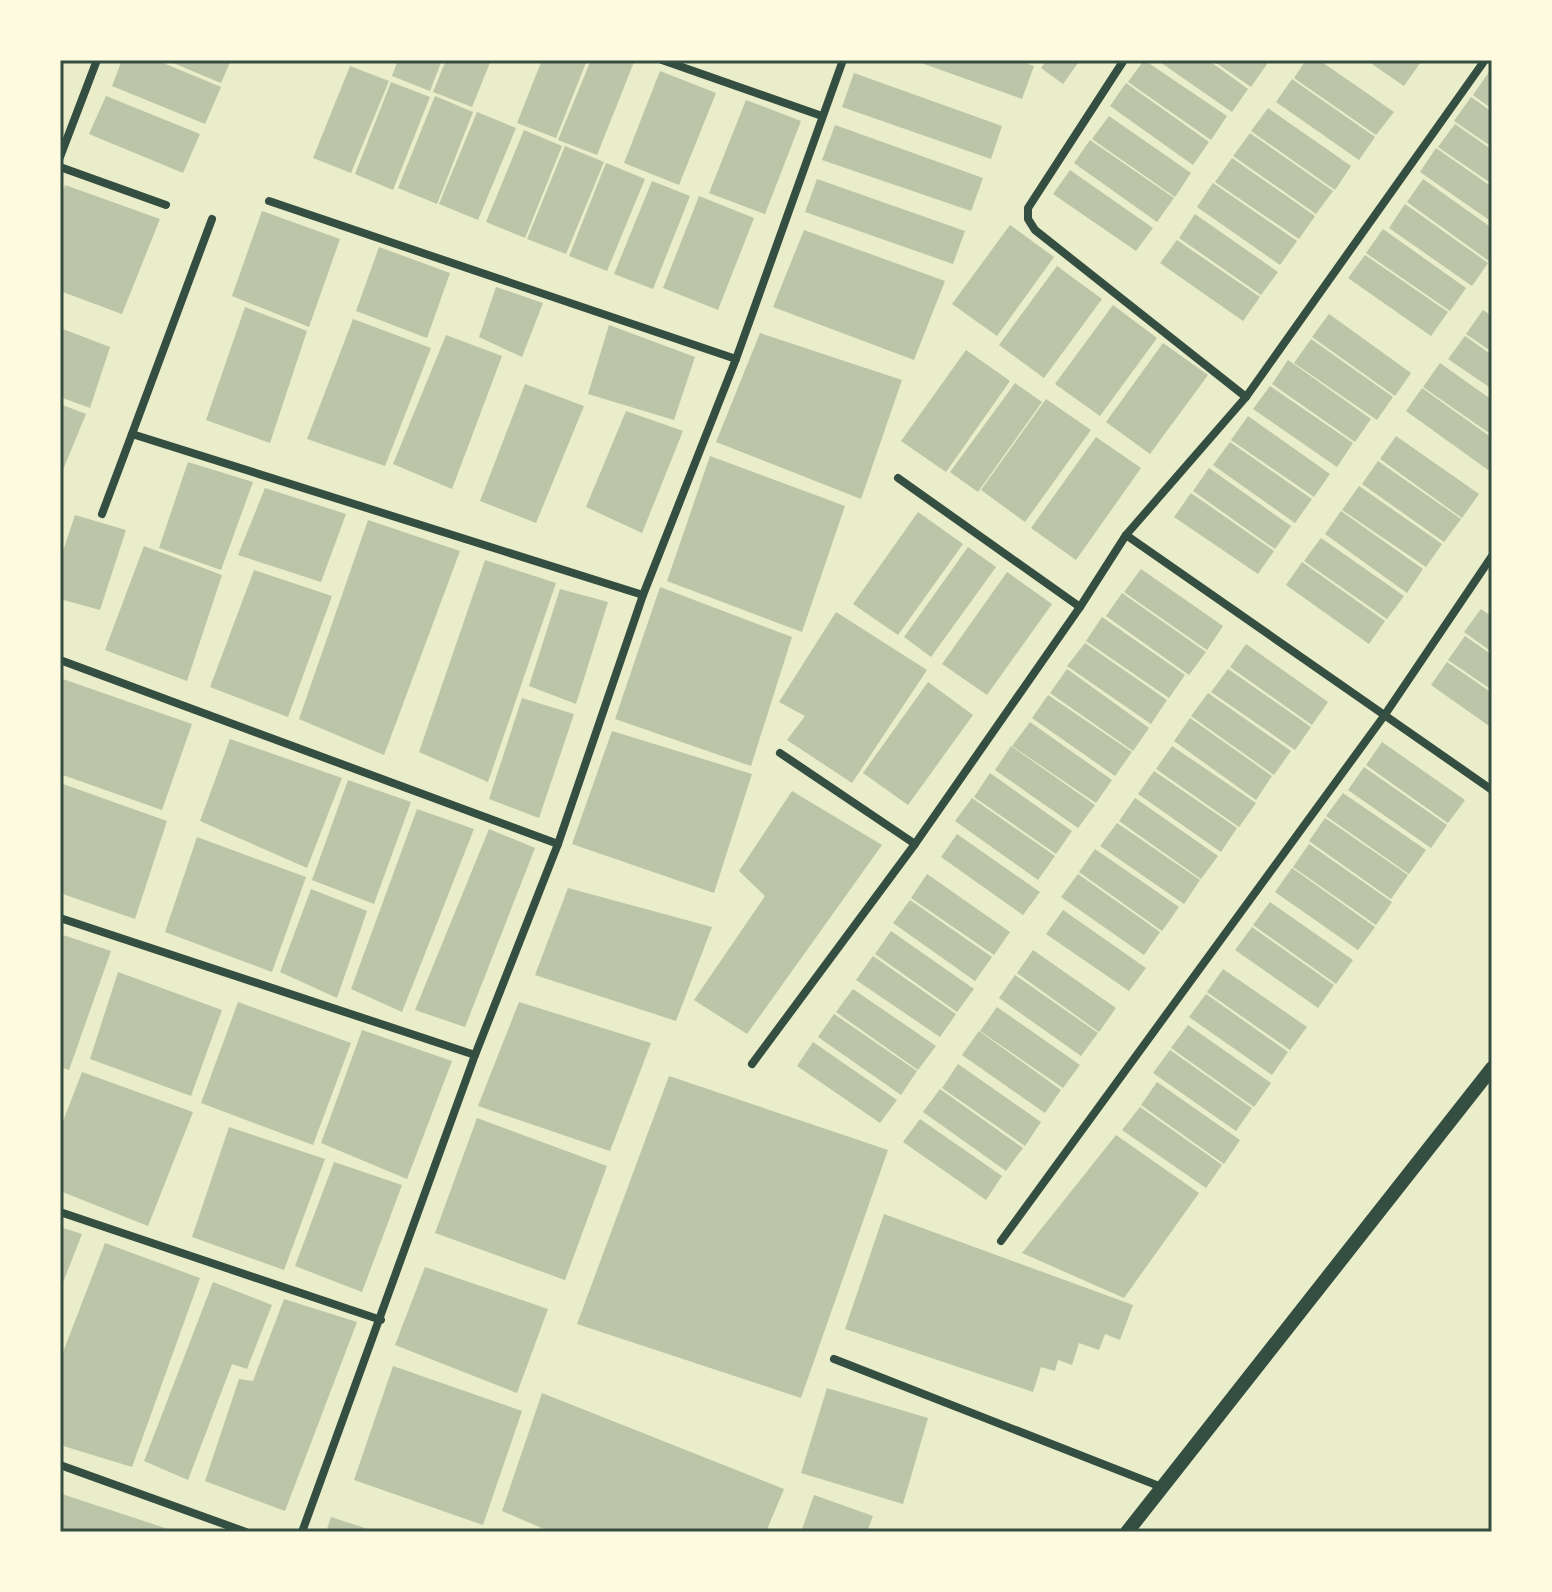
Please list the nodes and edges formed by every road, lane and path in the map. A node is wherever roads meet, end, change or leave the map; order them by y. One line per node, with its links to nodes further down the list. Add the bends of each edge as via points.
1 (97, 60): 7 (street)
2 (662, 60): 6 (street)
3 (843, 60): 6 (street)
4 (1124, 60): 13 (street, via 1028,208 1028,219 1035,230)
5 (1485, 60): 13 (street)
6 (822, 116): 12 (street)
7 (60, 157)
8 (60, 167): 10 (street)
9 (269, 201): 12 (street)
10 (166, 205)
11 (212, 219): 14 (street)
12 (736, 359): 19 (street)
13 (1246, 397): 17 (street)
14 (132, 434): 16 (street); 19 (street)
15 (898, 478): 20 (street)
16 (102, 514)
17 (1126, 535): 20 (street); 22 (street)
18 (1492, 556): 22 (street)
19 (643, 595): 25 (street)
20 (1080, 607): 26 (street)
21 (60, 660): 25 (street)
22 (1384, 716): 24 (street); 32 (street)
23 (780, 753): 26 (street)
24 (1492, 790)
25 (558, 844): 28 (street)
26 (915, 844): 29 (street)
27 (60, 918): 28 (street)
28 (475, 1055): 33 (street)
29 (752, 1064)
30 (1492, 1068): 36 (street)
31 (60, 1212): 33 (street)
32 (1001, 1241)
33 (381, 1320): 38 (street)
34 (834, 1359): 36 (street)
35 (60, 1465): 37 (street)
36 (1164, 1488): 39 (street)
37 (246, 1532)
38 (302, 1532)
39 (1127, 1532)

